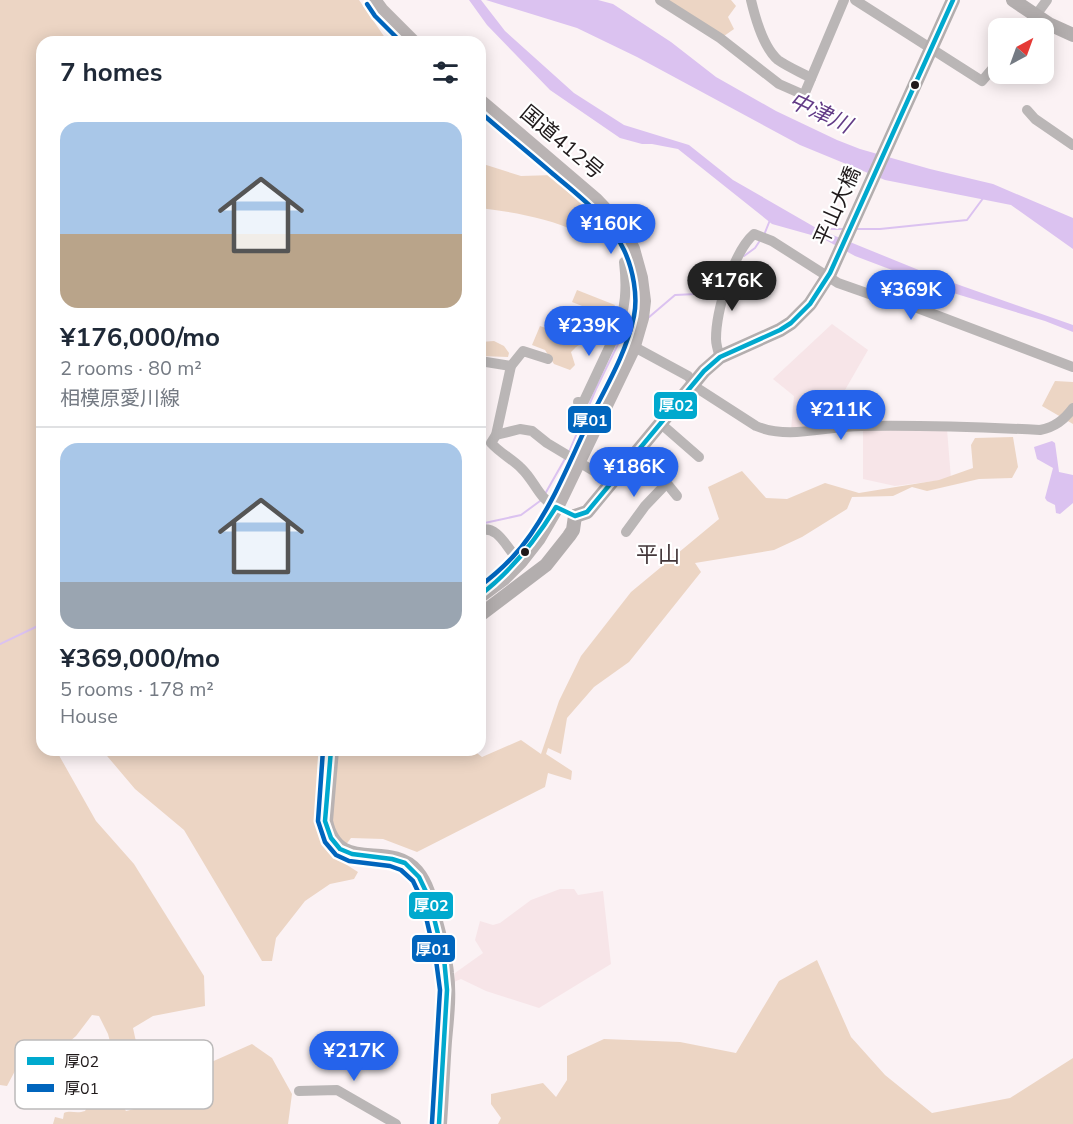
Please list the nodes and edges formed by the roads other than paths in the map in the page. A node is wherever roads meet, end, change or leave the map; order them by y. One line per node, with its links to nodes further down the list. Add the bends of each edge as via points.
1 (373, 0): 11 (highway)
2 (660, 0): 14 (street, via 720,38 779,84 804,95)
3 (751, 0): 14 (street, via 770,50 777,59)
4 (844, 0): 14 (street)
5 (855, 0): 12 (street)
6 (953, 0): 12 (main road, 平山大橋)
7 (1013, 0): 9 (main road)
8 (1047, 0): 9 (street)
9 (1038, 16): 10 (main road)
10 (1073, 35)
11 (406, 36)
12 (929, 53): 13 (street, via 982,81); 19 (main road, 平山大橋)
13 (988, 74)
14 (811, 78)
15 (486, 107): 18 (highway, 国道412号, via 595,200 623,232)
16 (1027, 110): 17 (street)
17 (1073, 145)
18 (634, 256): 20 (street, via 624,261 625,303); 33 (highway, 国道412号, via 643,301 632,349)
19 (829, 275): 21 (main road, 平山大橋, via 810,304 791,323); 21 (street, via 767,239 751,235 718,310 716,341); 25 (street, via 849,287 891,298)
20 (620, 336): 26 (street); 27 (street, via 582,403)
21 (720, 357): 26 (main road, 平山大橋)
22 (548, 359): 24 (street, via 523,351)
23 (486, 362): 24 (street)
24 (511, 366): 30 (street)
25 (1073, 367)
26 (693, 382): 28 (street, via 756,426 782,433 861,426 1040,430 1061,422); 29 (main road, 平山大橋)
27 (578, 402)
28 (1073, 408)
29 (660, 423): 31 (main road, 平山大橋); 32 (street)
30 (489, 440): 33 (street, via 511,430 527,429); 37 (street, via 521,469)
31 (639, 449): 34 (main road, 平山大橋); 35 (street)
32 (692, 454)
33 (573, 457): 34 (street); 37 (highway, 国道412号)
34 (612, 482): 38 (main road, 平山大橋, via 587,512)
35 (666, 484): 36 (street); 40 (street)
36 (677, 496)
37 (547, 501): 38 (main road); 41 (highway, 国道412号, via 538,538)
38 (575, 516): 43 (main road, via 569,537 546,565)
39 (486, 528): 41 (street, via 499,534)
40 (626, 532)
41 (520, 561): 42 (highway, 国道412号)
42 (486, 591)
43 (486, 610)
44 (331, 756): 47 (highway, via 325,821 332,841 347,853 407,864 423,881 431,906 447,974)
45 (299, 1091): 46 (street, via 337,1090)
46 (396, 1124)
47 (439, 1124)

